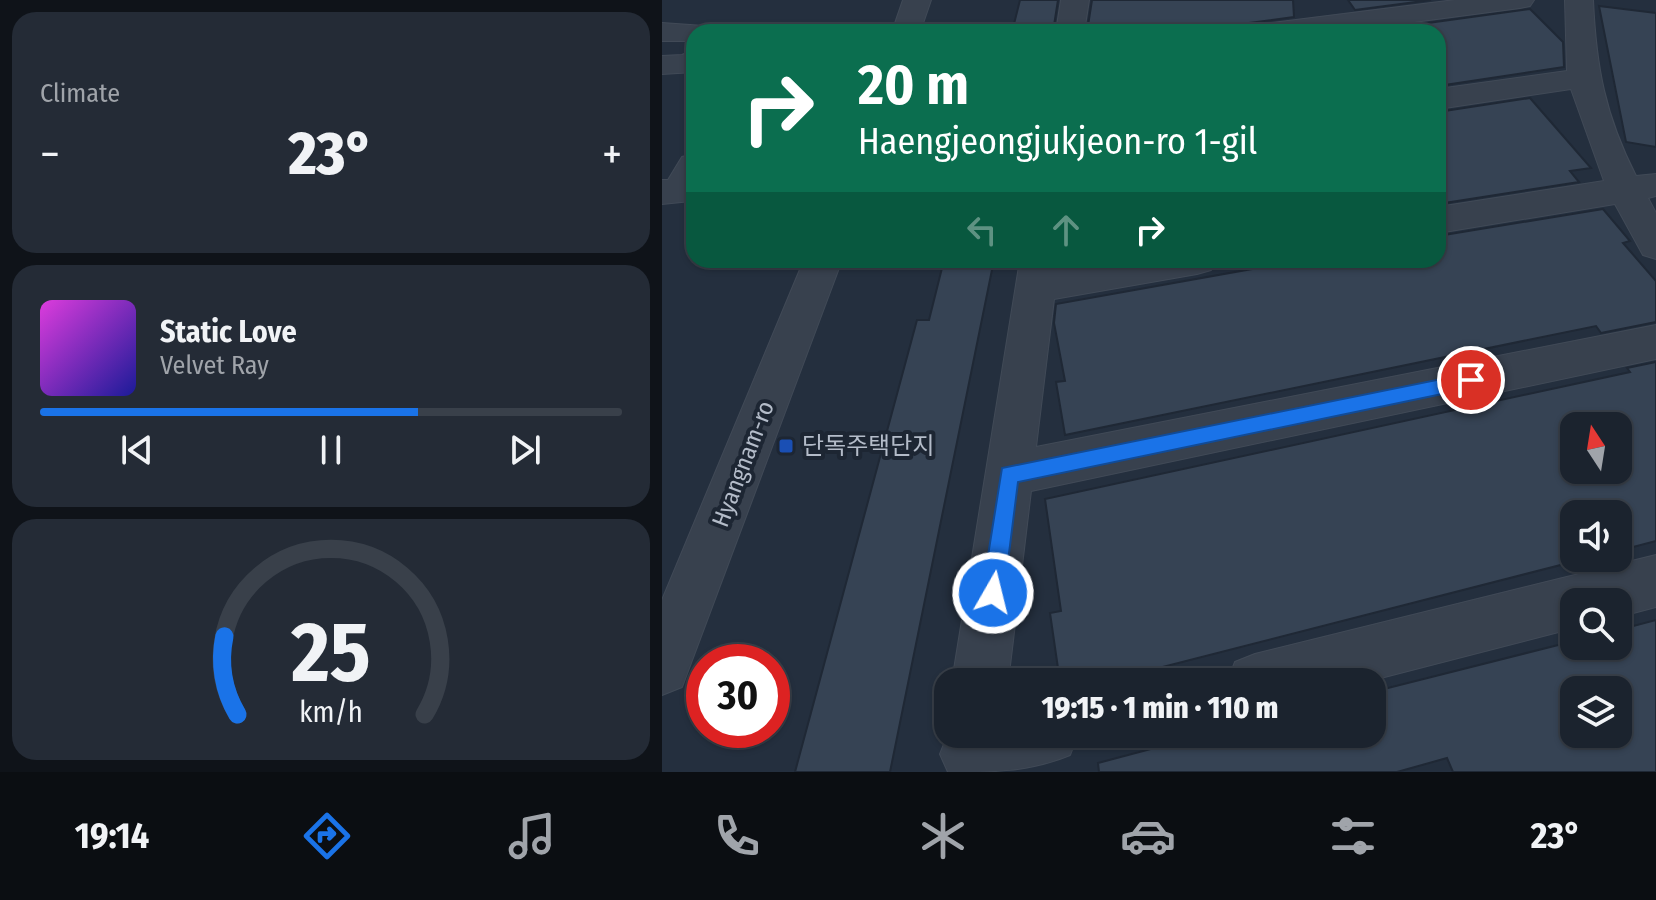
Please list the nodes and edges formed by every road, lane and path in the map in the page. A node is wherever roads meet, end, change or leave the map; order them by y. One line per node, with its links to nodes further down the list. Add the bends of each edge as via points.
1 (917, 0): 5 (street)
2 (1075, 0): 6 (street)
3 (1520, 0): 7 (street)
4 (1579, 0): 12 (street)
5 (909, 24)
6 (1071, 24)
7 (1334, 24)
8 (662, 32): 9 (street)
9 (686, 32)
10 (686, 64): 11 (street)
11 (662, 65)
12 (1584, 78): 13 (street); 17 (street, via 1600,133)
13 (1446, 98)
14 (662, 154): 15 (street)
15 (686, 154)
16 (686, 178): 18 (street, via 678,192)
17 (1640, 187): 19 (street); 20 (street)
18 (662, 192)
19 (1446, 219)
20 (1656, 245)
21 (820, 268): 27 (street, Hyangnam-ro)
22 (1099, 268): 23 (street)
23 (1037, 273): 25 (street)
24 (1656, 342): 25 (street)
25 (1009, 474): 28 (street)
26 (1656, 581): 29 (street)
27 (662, 667)
28 (982, 668)
29 (1311, 668)
30 (992, 748): 31 (street)
31 (971, 753)

